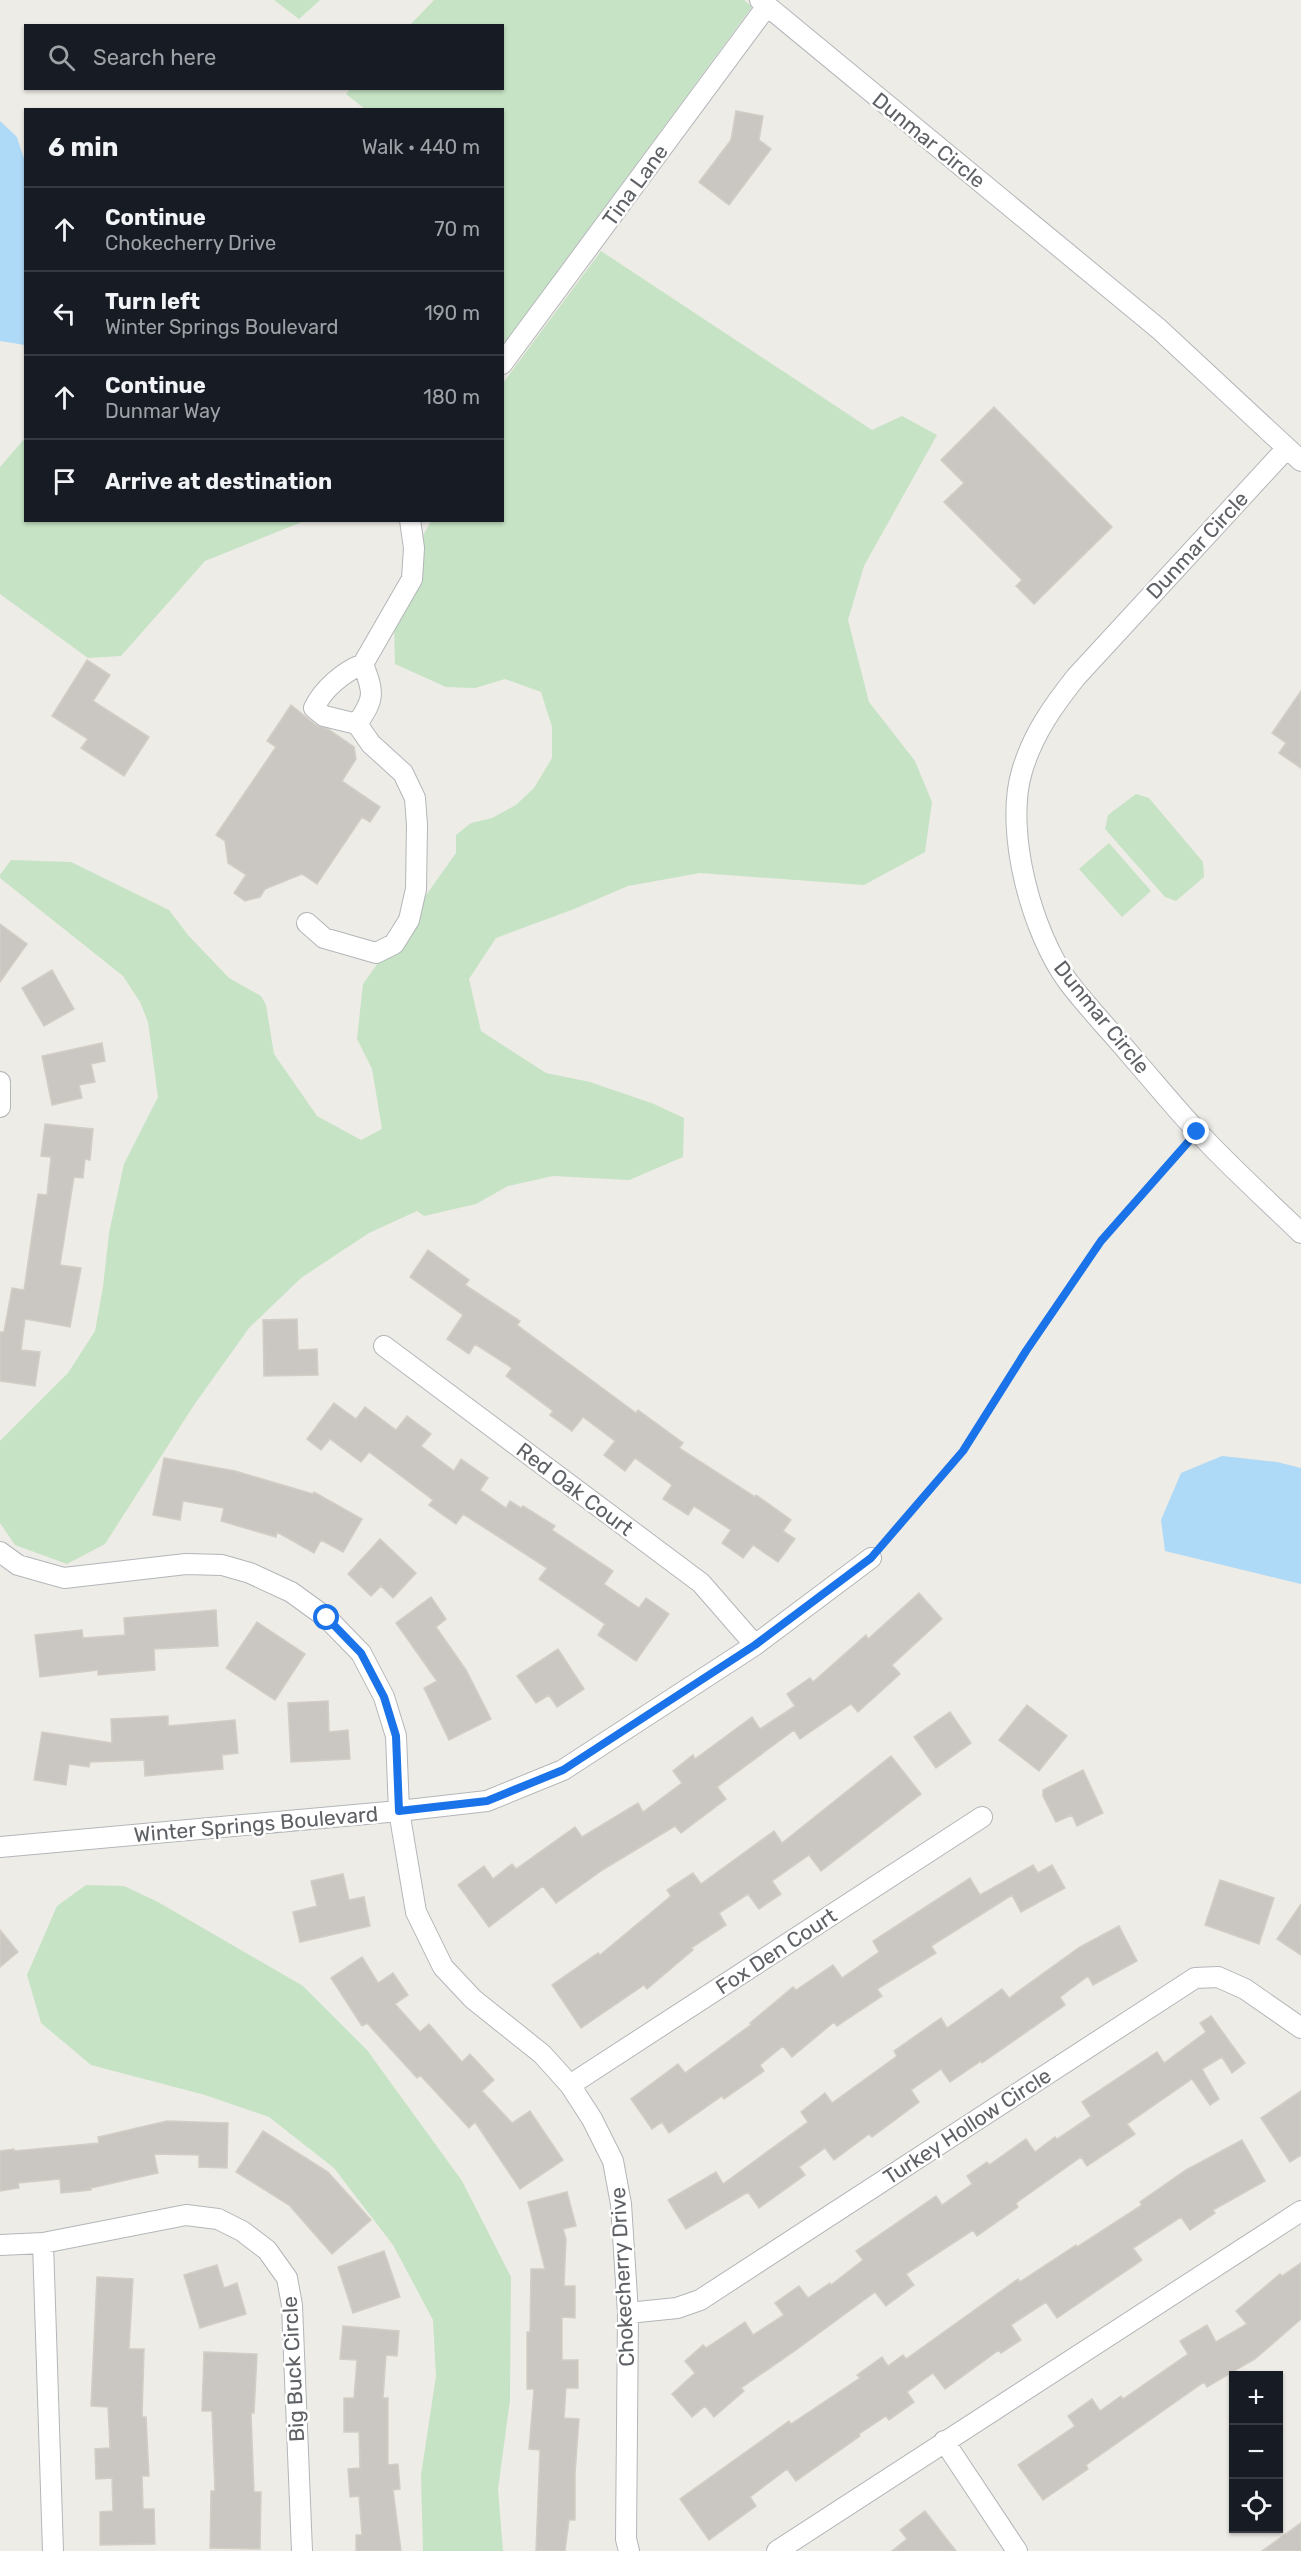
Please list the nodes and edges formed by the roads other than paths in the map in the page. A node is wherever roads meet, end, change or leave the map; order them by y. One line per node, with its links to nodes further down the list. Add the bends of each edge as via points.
1 (763, 3): 2 (street, Tina Lane); 3 (street, Dunmar Circle, via 1159,329)
2 (504, 361)
3 (1294, 455): 10 (street, Dunmar Circle, via 1069,686 1041,726 1022,773 1018,824 1023,875 1047,946 1069,982 1197,1132)
4 (410, 522): 5 (street, via 412,579)
5 (363, 664): 6 (street, via 373,691); 6 (street, via 321,693 315,708 324,716)
6 (357, 724): 7 (street, via 371,744 403,773 415,798 416,889 409,920 394,944 376,953 324,938)
7 (307, 923)
8 (0, 1082): 9 (street)
9 (0, 1107)
10 (1301, 1233)
11 (384, 1346): 14 (street, Red Oak Court, via 701,1582)
12 (0, 1552): 15 (street, Chokecherry Drive, via 18,1565 64,1578 186,1564 222,1565 291,1592 327,1618 361,1653 384,1697 396,1736)
13 (871, 1558): 14 (street, Winter Springs Boulevard)
14 (755, 1645): 15 (street, Winter Springs Boulevard, via 563,1770 487,1801)
15 (399, 1811): 17 (street, Winter Springs Boulevard); 19 (street, Chokecherry Drive, via 416,1912 443,1967 472,1999 542,2054)
16 (982, 1817): 19 (street, Fox Den Court)
17 (0, 1847)
18 (1301, 2028): 23 (street, Turkey Hollow Circle, via 1245,1989 1218,1977 1195,1978 700,2300 677,2308)
19 (570, 2085): 23 (street, Chokecherry Drive, via 613,2161 621,2204)
20 (1301, 2211): 24 (street)
21 (42, 2243): 22 (street, Big Buck Circle); 25 (street); 26 (street, Big Buck Circle, via 186,2215 219,2219 267,2250 287,2278 292,2305)
22 (0, 2245)
23 (628, 2313): 27 (street, Chokecherry Drive)
24 (944, 2441): 28 (street); 29 (street)
25 (53, 2551)
26 (303, 2551)
27 (629, 2551)
28 (777, 2551)
29 (1017, 2551)

